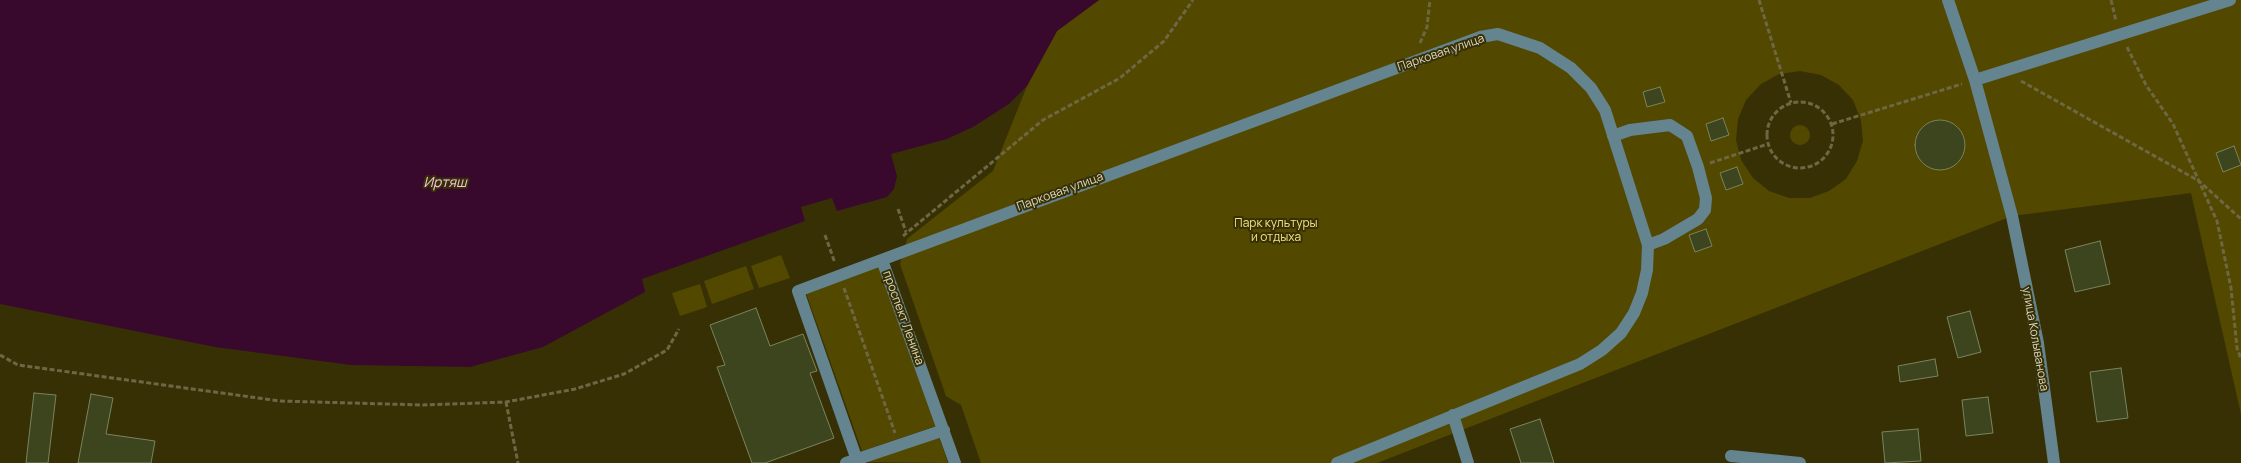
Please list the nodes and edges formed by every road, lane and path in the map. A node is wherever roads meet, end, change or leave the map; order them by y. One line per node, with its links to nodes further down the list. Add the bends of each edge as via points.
1 (1193, 0): 19 (path, via 1164,41 1120,78 1043,120)
2 (1430, 0): 8 (path, via 1426,27)
3 (1759, 0): 11 (path)
4 (1948, 0): 10 (street, улица Колыванова)
5 (2111, 0): 7 (path)
6 (2230, 0): 7 (street)
7 (2122, 35): 9 (street); 16 (path, via 2146,85 2173,124)
8 (1412, 63): 13 (street, Парковая улица, via 1480,37 1498,34 1517,39 1540,48 1572,68 1604,110); 22 (street, Парковая улица)
9 (2003, 71): 10 (street); 16 (path)
10 (1975, 80): 12 (path); 38 (street, улица Колыванова, via 2012,216 2038,343)
11 (1791, 103): 12 (path, via 1811,104 1819,108); 14 (path, via 1782,107 1771,120 1766,135)
12 (1832, 124): 14 (path, via 1834,134 1828,154 1811,167 1801,169 1780,163)
13 (1613, 136): 15 (street, via 1630,130 1670,125 1687,136); 21 (street, Парковая улица)
14 (1768, 144): 15 (path)
15 (1698, 167): 21 (street, via 1706,198 1705,210 1698,219)
16 (2199, 181): 18 (path); 26 (path, via 2217,221)
17 (898, 209): 19 (path)
18 (2241, 219)
19 (906, 232): 22 (path)
20 (825, 235): 23 (path)
21 (1648, 245): 28 (street, Парковая улица, via 1647,270 1634,313 1621,333 1602,350 1580,364)
22 (886, 259): 23 (street, проспект Ленина); 29 (street, проспект Ленина)
23 (840, 276): 30 (path); 32 (street, проспект Ленина, via 798,291)
24 (679, 329): 27 (path, via 667,350 624,374 575,389)
25 (0, 355): 27 (path, via 18,365 280,401 423,405)
26 (2241, 359)
27 (506, 402): 33 (path)
28 (1453, 415): 35 (street, Парковая улица); 36 (street)
29 (944, 430): 30 (street); 34 (street, проспект Ленина)
30 (899, 445): 32 (street)
31 (1731, 456): 37 (street)
32 (853, 462)
33 (518, 463)
34 (956, 463)
35 (1337, 463)
36 (1468, 463)
37 (1800, 463)
38 (2054, 463)

